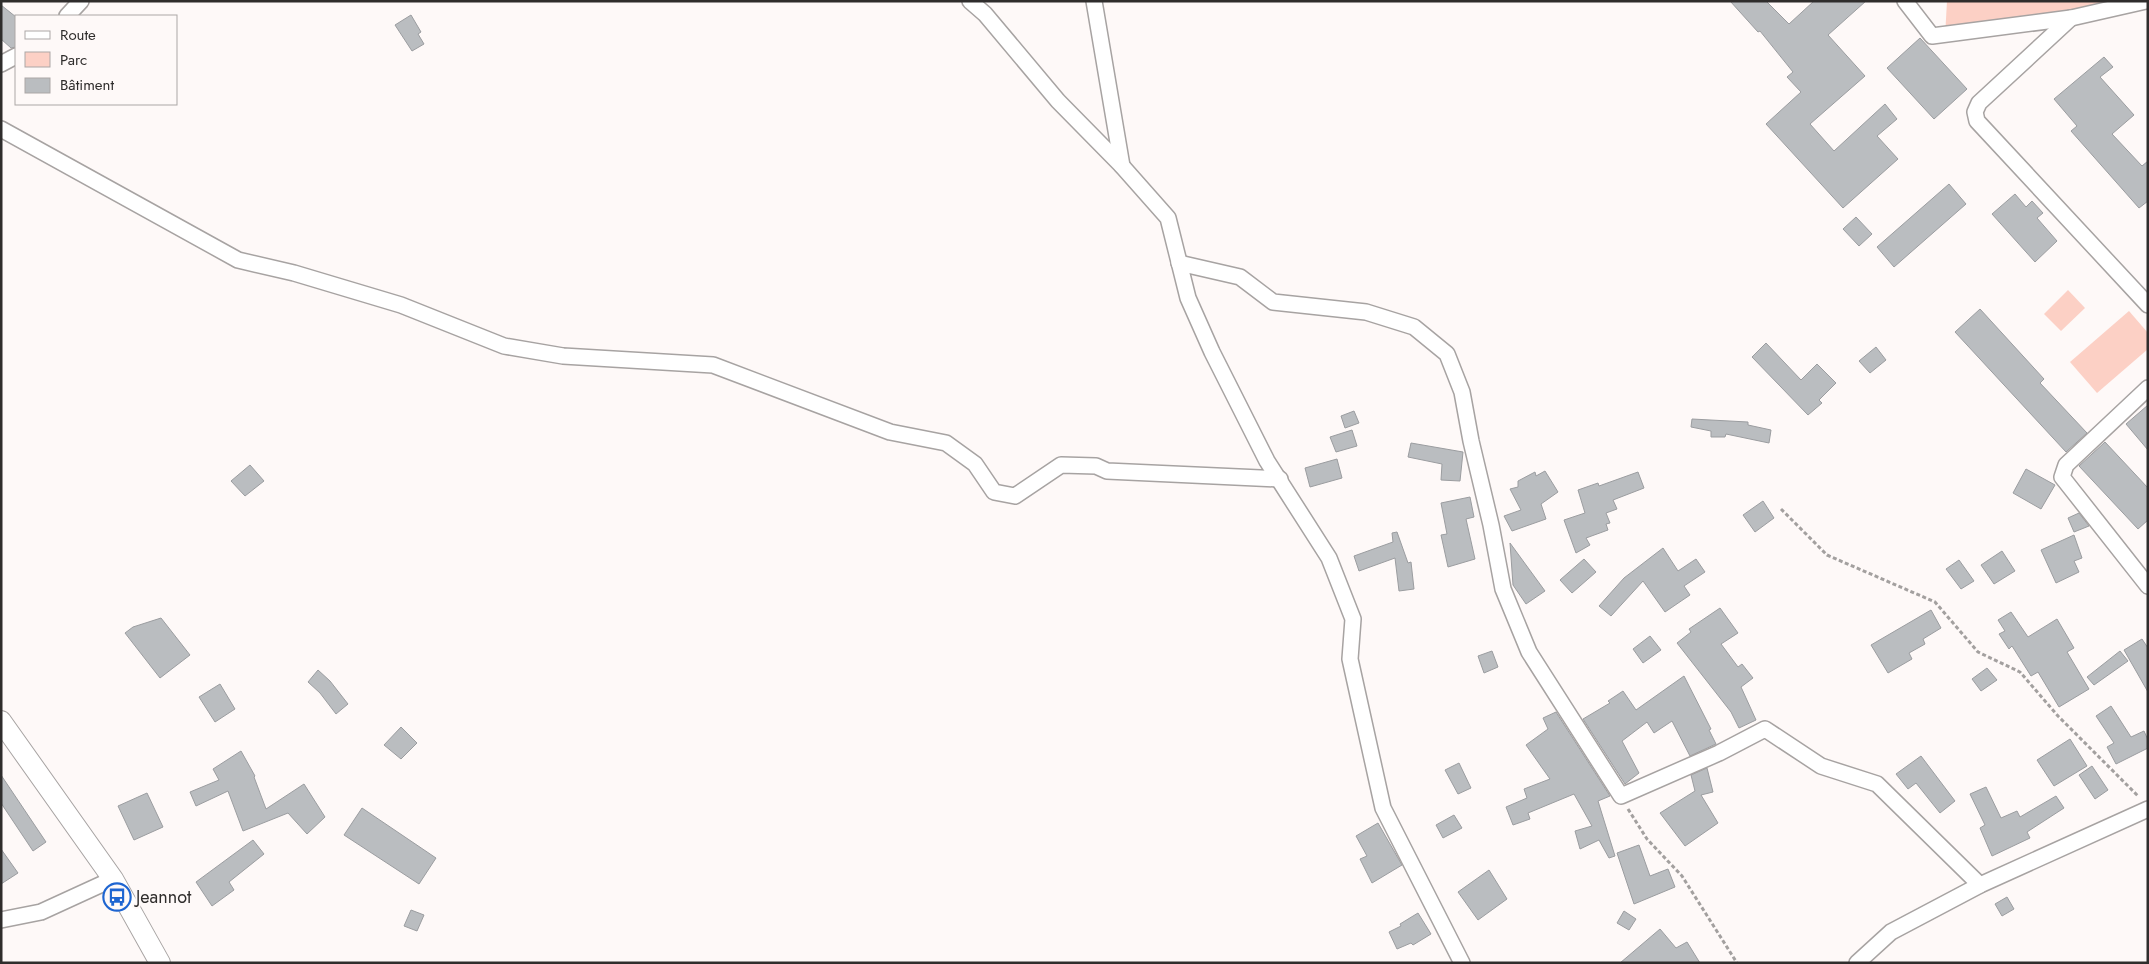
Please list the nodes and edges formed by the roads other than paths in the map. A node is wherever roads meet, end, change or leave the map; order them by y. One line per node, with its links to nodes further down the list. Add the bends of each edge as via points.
1 (81, 1): 6 (street)
2 (970, 1): 11 (street, via 985,14 1058,101)
3 (1094, 1): 11 (street)
4 (1905, 1): 7 (street, via 1932,36)
5 (2146, 1): 7 (street)
6 (67, 15)
7 (2071, 18): 13 (street, via 1979,103 1975,112 1977,121)
8 (15, 57): 9 (street)
9 (1, 64)
10 (1, 128): 15 (street, via 238,260 401,305 504,346 563,356 713,365 890,432 946,443 975,464 994,492 1015,496 1061,466)
11 (1122, 166): 12 (street, via 1168,218)
12 (1180, 263): 15 (street, via 1188,298 1212,352 1267,461); 20 (street, via 1240,276 1272,302 1366,312 1414,327 1447,354 1462,392 1503,589 1529,652 1621,796 1765,729 1821,766 1877,784)
13 (2148, 305)
14 (2148, 388): 16 (street, via 2066,464 2062,477)
15 (1280, 479): 23 (street, via 1329,558 1353,619 1350,659 1383,808)
16 (2148, 586)
17 (1, 721): 19 (street)
18 (2145, 804): 20 (street)
19 (113, 879): 21 (street, via 41,912); 22 (street)
20 (1980, 885): 24 (street, via 1891,932)
21 (1, 920)
22 (160, 963)
23 (1462, 963)
24 (1857, 963)

